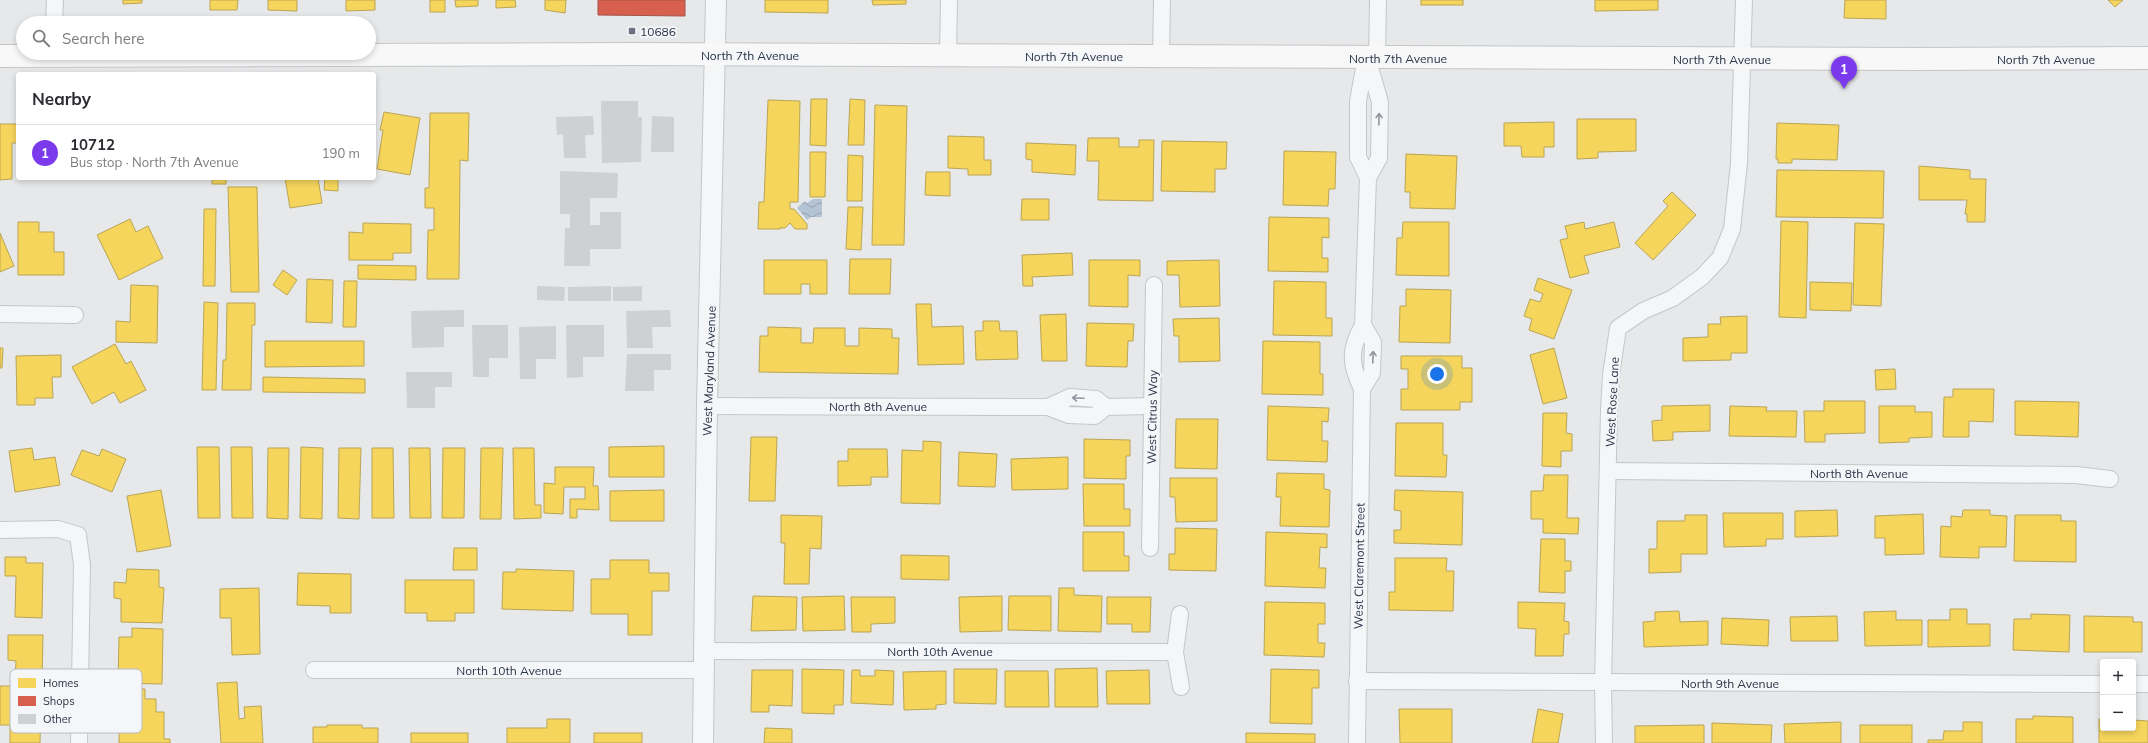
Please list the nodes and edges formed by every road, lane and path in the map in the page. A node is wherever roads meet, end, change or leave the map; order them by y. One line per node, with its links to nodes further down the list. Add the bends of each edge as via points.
1 (55, 0): 7 (street)
2 (716, 0): 10 (street, West Maryland Avenue)
3 (948, 0): 12 (street)
4 (1162, 0): 13 (street)
5 (1378, 0): 14 (street)
6 (1744, 0): 16 (street, West Rose Lane)
7 (54, 16)
8 (376, 54): 10 (main road, North 7th Avenue)
9 (16, 55): 11 (main road, North 7th Avenue)
10 (716, 55): 12 (main road, North 7th Avenue); 23 (street, West Maryland Avenue)
11 (0, 56)
12 (948, 56): 13 (main road, North 7th Avenue)
13 (1162, 56): 14 (main road, North 7th Avenue)
14 (1372, 58): 16 (main road, North 7th Avenue); 17 (street, West Claremont Street, via 1358,101); 18 (street, West Claremont Street, one-way to 14, via 1380,102)
15 (2148, 58): 16 (main road, North 7th Avenue)
16 (1741, 59): 25 (street, West Rose Lane, via 1738,171 1732,229 1720,258 1702,277 1673,298 1643,312 1618,328 1611,375)
17 (1358, 143): 18 (street); 19 (street, West Claremont Street, via 1358,157)
18 (1379, 143): 19 (street, West Claremont Street, via 1378,158)
19 (1368, 178): 34 (street, West Claremont Street, via 1363,325 1354,342 1354,371 1362,389)
20 (1154, 285): 24 (street, West Citrus Way)
21 (0, 314): 22 (street)
22 (75, 315)
23 (708, 406): 24 (street, North 8th Avenue, via 1048,407 1070,397 1096,398 1106,407); 31 (street, West Maryland Avenue)
24 (1152, 406): 28 (street, West Citrus Way)
25 (1609, 471): 26 (street, North 8th Avenue, via 2076,474); 35 (street, West Rose Lane)
26 (2110, 479)
27 (0, 530): 32 (street, via 58,529 78,535 82,565)
28 (1150, 548)
29 (1180, 614): 30 (street)
30 (1175, 652): 31 (street, North 10th Avenue); 39 (street)
31 (705, 661): 33 (street, North 10th Avenue); 42 (street, West Maryland Avenue)
32 (80, 669)
33 (314, 670)
34 (1357, 681): 35 (street, North 9th Avenue); 43 (street, West Claremont Street)
35 (1603, 683): 36 (street, North 9th Avenue); 44 (street, West Rose Lane)
36 (2100, 684)
37 (2136, 684): 38 (street)
38 (2148, 684)
39 (1181, 687)
40 (79, 733): 41 (street)
41 (79, 743)
42 (703, 743)
43 (1356, 743)
44 (1604, 743)

